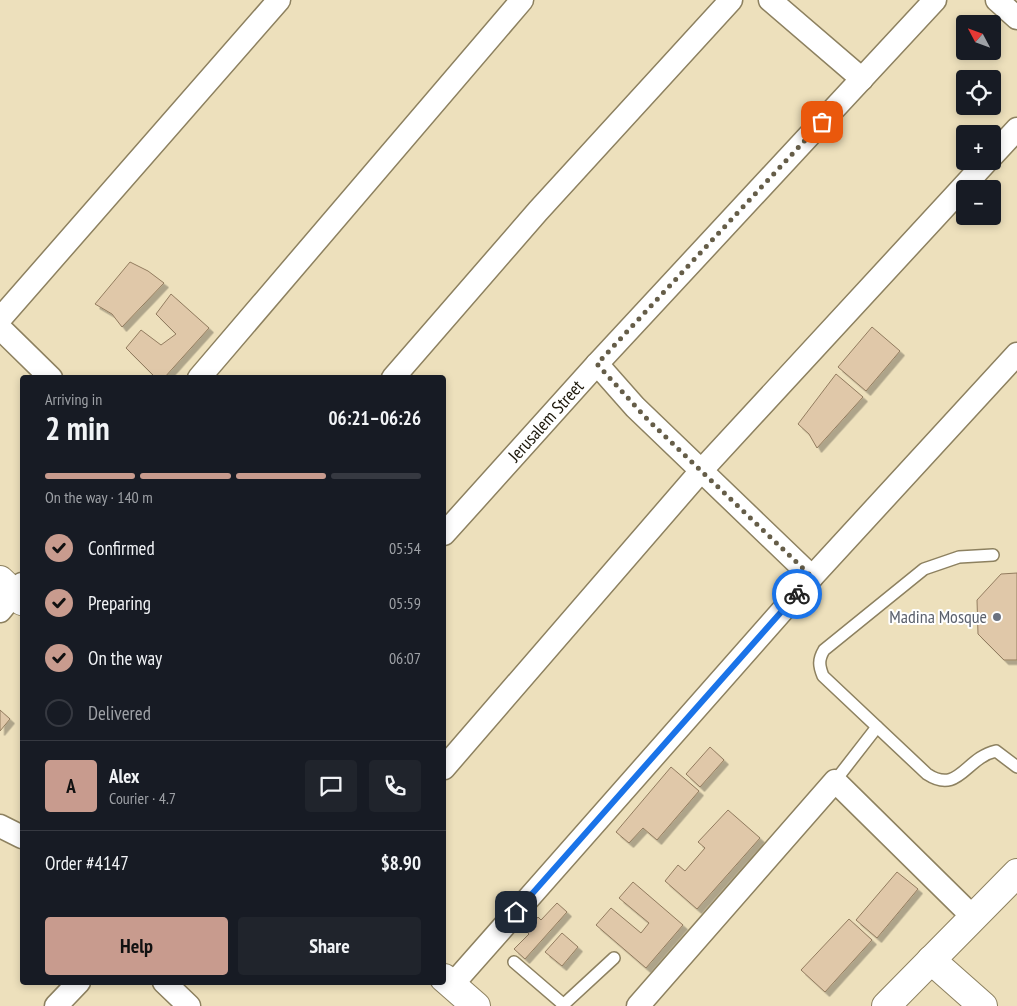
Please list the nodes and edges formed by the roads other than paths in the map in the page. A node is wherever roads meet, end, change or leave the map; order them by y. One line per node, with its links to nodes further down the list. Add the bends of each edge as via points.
1 (279, 0): 12 (street)
2 (522, 0): 17 (street)
3 (731, 0): 18 (street, via 551,197)
4 (770, 0): 8 (street)
5 (935, 0): 8 (street, Jerusalem Street)
6 (998, 0): 7 (street)
7 (1017, 18)
8 (862, 79): 15 (street, Jerusalem Street)
9 (1017, 129): 10 (street)
10 (1001, 146)
11 (979, 170): 19 (street)
12 (0, 319)
13 (0, 328): 16 (street)
14 (1017, 354): 22 (street)
15 (597, 364): 19 (street); 20 (street, Jerusalem Street)
16 (48, 375)
17 (202, 375)
18 (396, 375)
19 (700, 472): 22 (street); 24 (street)
20 (446, 532)
21 (993, 554): 23 (lane, via 959,557 924,569 824,650 819,658 823,676)
22 (812, 577): 36 (street)
23 (877, 727): 25 (lane, via 927,774 944,782 954,779 983,754 996,751); 26 (lane)
24 (446, 766)
25 (1017, 767)
26 (836, 781): 30 (street); 40 (street)
27 (0, 826): 28 (street)
28 (20, 836)
29 (1017, 873): 30 (main road)
30 (973, 917): 32 (main road)
31 (614, 958): 37 (lane)
32 (931, 960): 41 (main road); 42 (main road)
33 (514, 962): 37 (lane)
34 (76, 985): 38 (street)
35 (167, 985): 39 (street)
36 (457, 994)
37 (563, 1005)
38 (56, 1006)
39 (189, 1006)
40 (638, 1006)
41 (886, 1006)
42 (983, 1006)

